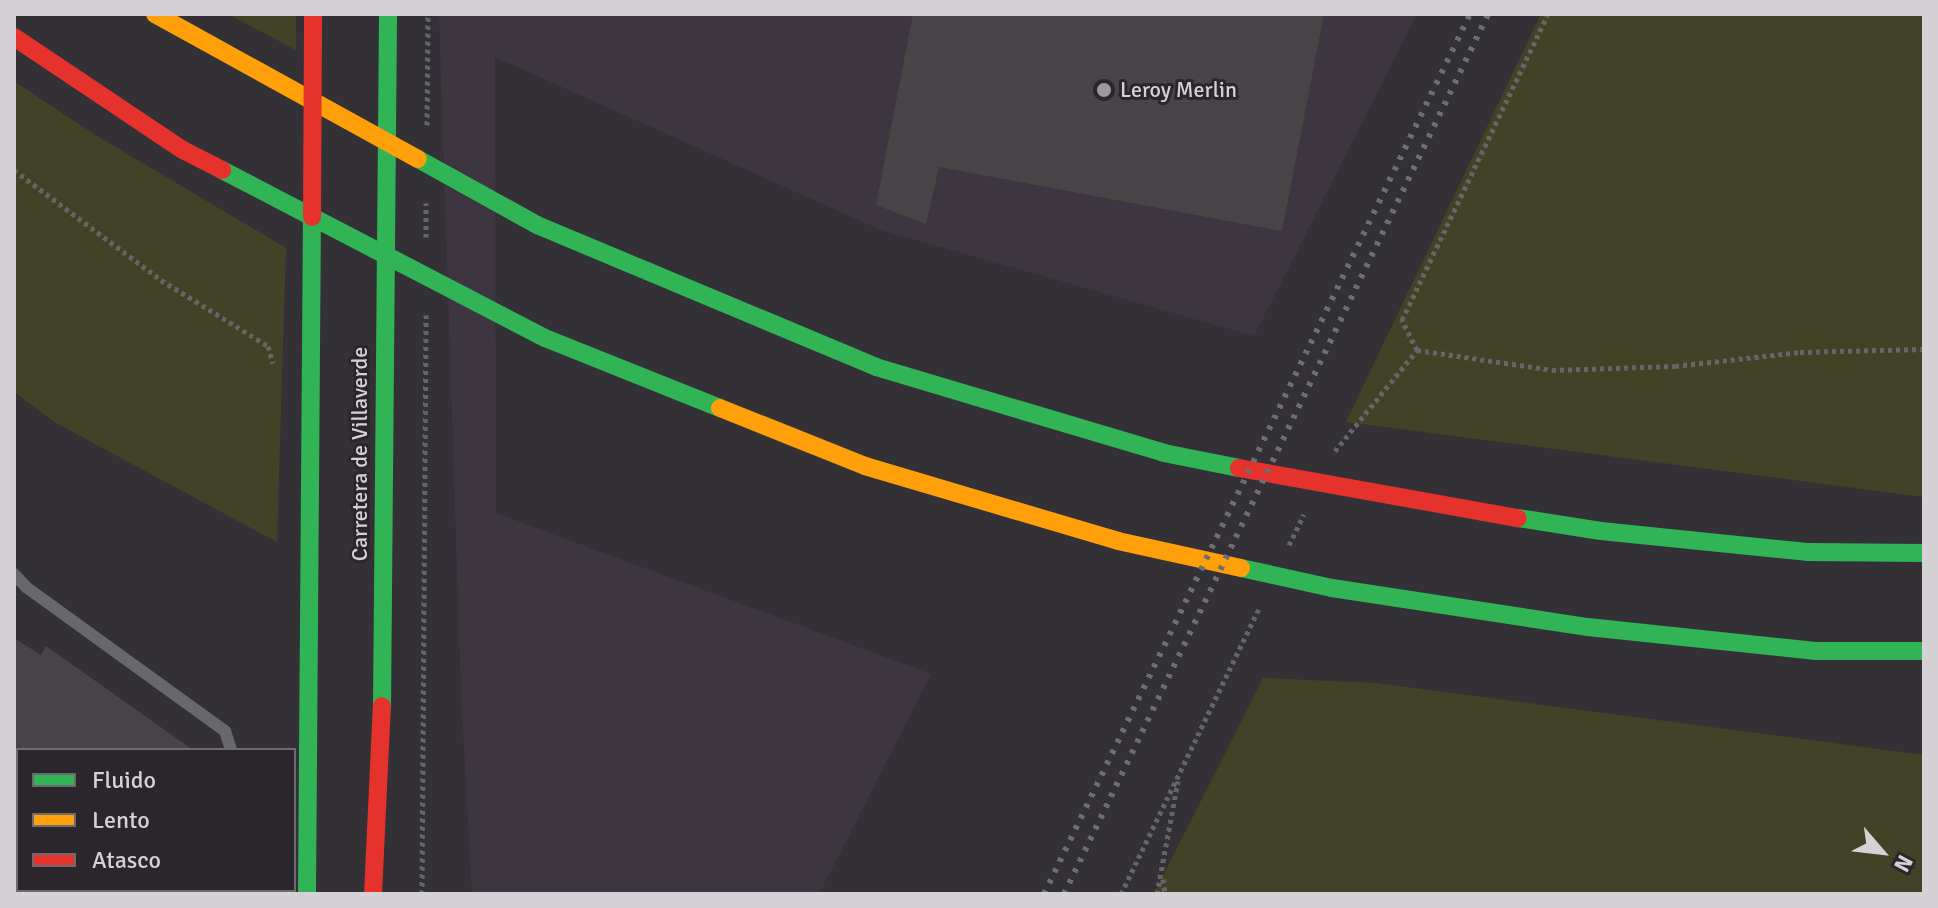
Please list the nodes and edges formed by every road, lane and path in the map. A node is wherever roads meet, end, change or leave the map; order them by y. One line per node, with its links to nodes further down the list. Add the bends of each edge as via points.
1 (313, 14): 24 (highway)
2 (388, 14): 25 (highway, Carretera de Villaverde)
3 (428, 14): 7 (path)
4 (1548, 14): 13 (path, via 1402,320)
5 (162, 19): 18 (highway, via 537,225 876,367 1164,453 1365,493 1601,531 1807,552)
6 (14, 37): 22 (highway, via 183,150 545,338 865,466 1118,541 1332,588 1588,627 1816,651)
7 (427, 140)
8 (14, 170): 14 (path, via 161,280 268,346)
9 (427, 187): 10 (path)
10 (426, 250)
11 (426, 313): 32 (path)
12 (1924, 349): 13 (path, via 1552,370)
13 (1417, 350): 15 (path)
14 (276, 371)
15 (1329, 463)
16 (1309, 505): 17 (path)
17 (1288, 547)
18 (1924, 553)
19 (14, 574): 20 (lane)
20 (20, 587): 23 (lane, via 225,731)
21 (1261, 604): 26 (path)
22 (1924, 651)
23 (230, 748)
24 (306, 748): 27 (lane); 29 (highway)
25 (382, 759): 30 (highway, Carretera de Villaverde); 31 (highway)
26 (1180, 772): 28 (path); 33 (path)
27 (296, 783)
28 (1162, 874): 34 (path); 35 (path)
29 (307, 894)
30 (373, 894)
31 (390, 894)
32 (422, 894)
33 (1121, 894)
34 (1157, 894)
35 (1165, 894)

